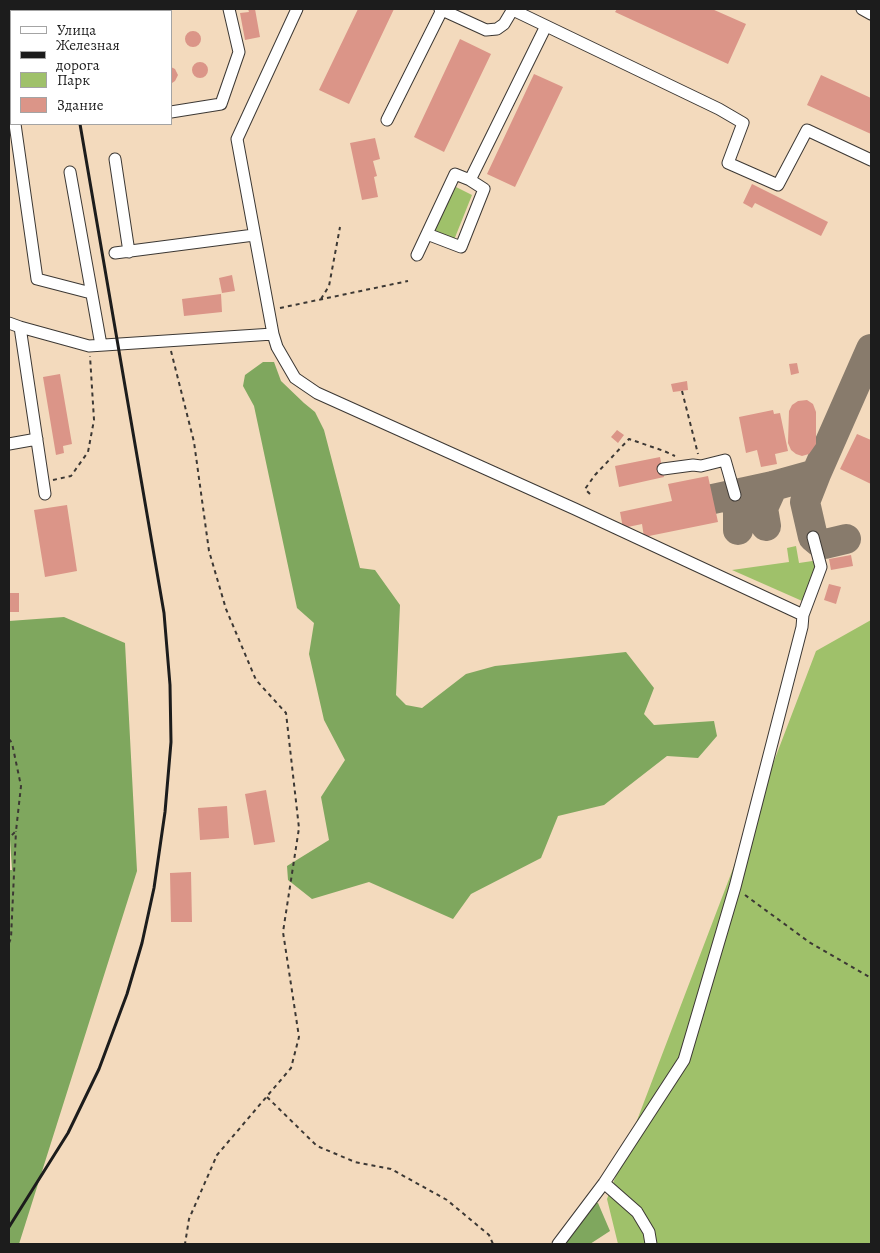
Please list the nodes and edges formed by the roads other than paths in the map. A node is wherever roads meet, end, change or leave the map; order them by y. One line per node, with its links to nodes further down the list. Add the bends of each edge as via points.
1 (229, 9): 10 (lane, via 239,52 221,104)
2 (297, 9): 18 (lane, via 237,139)
3 (441, 9): 5 (lane, via 486,30 497,29 504,24); 11 (lane)
4 (862, 9): 6 (lane)
5 (513, 10): 7 (lane)
6 (871, 14)
7 (546, 26): 14 (lane, via 743,123 728,163 778,185 807,130); 16 (lane)
8 (9, 56): 9 (lane)
9 (9, 66)
10 (172, 112)
11 (387, 120)
12 (15, 125): 22 (lane, via 37,278)
13 (115, 159): 19 (lane)
14 (871, 160)
15 (70, 172): 22 (lane)
16 (470, 180): 17 (lane, via 455,174); 17 (lane, via 484,189 461,247)
17 (427, 234): 21 (lane)
18 (254, 235): 19 (lane); 25 (lane)
19 (129, 252): 20 (lane)
20 (115, 253)
21 (417, 255)
22 (91, 293): 26 (lane)
23 (9, 323): 24 (lane)
24 (20, 327): 26 (lane); 27 (lane)
25 (272, 334): 26 (lane); 33 (lane, via 295,378 317,392)
26 (95, 346)
27 (37, 439): 28 (lane); 30 (lane)
28 (9, 444)
29 (662, 469): 31 (lane, via 725,460)
30 (45, 494)
31 (735, 495)
32 (813, 537): 33 (lane, via 820,567)
33 (802, 615): 34 (lane, via 802,627 735,888 684,1060)
34 (604, 1183): 35 (lane); 36 (lane, via 637,1212 649,1232)
35 (558, 1244)
36 (651, 1244)

